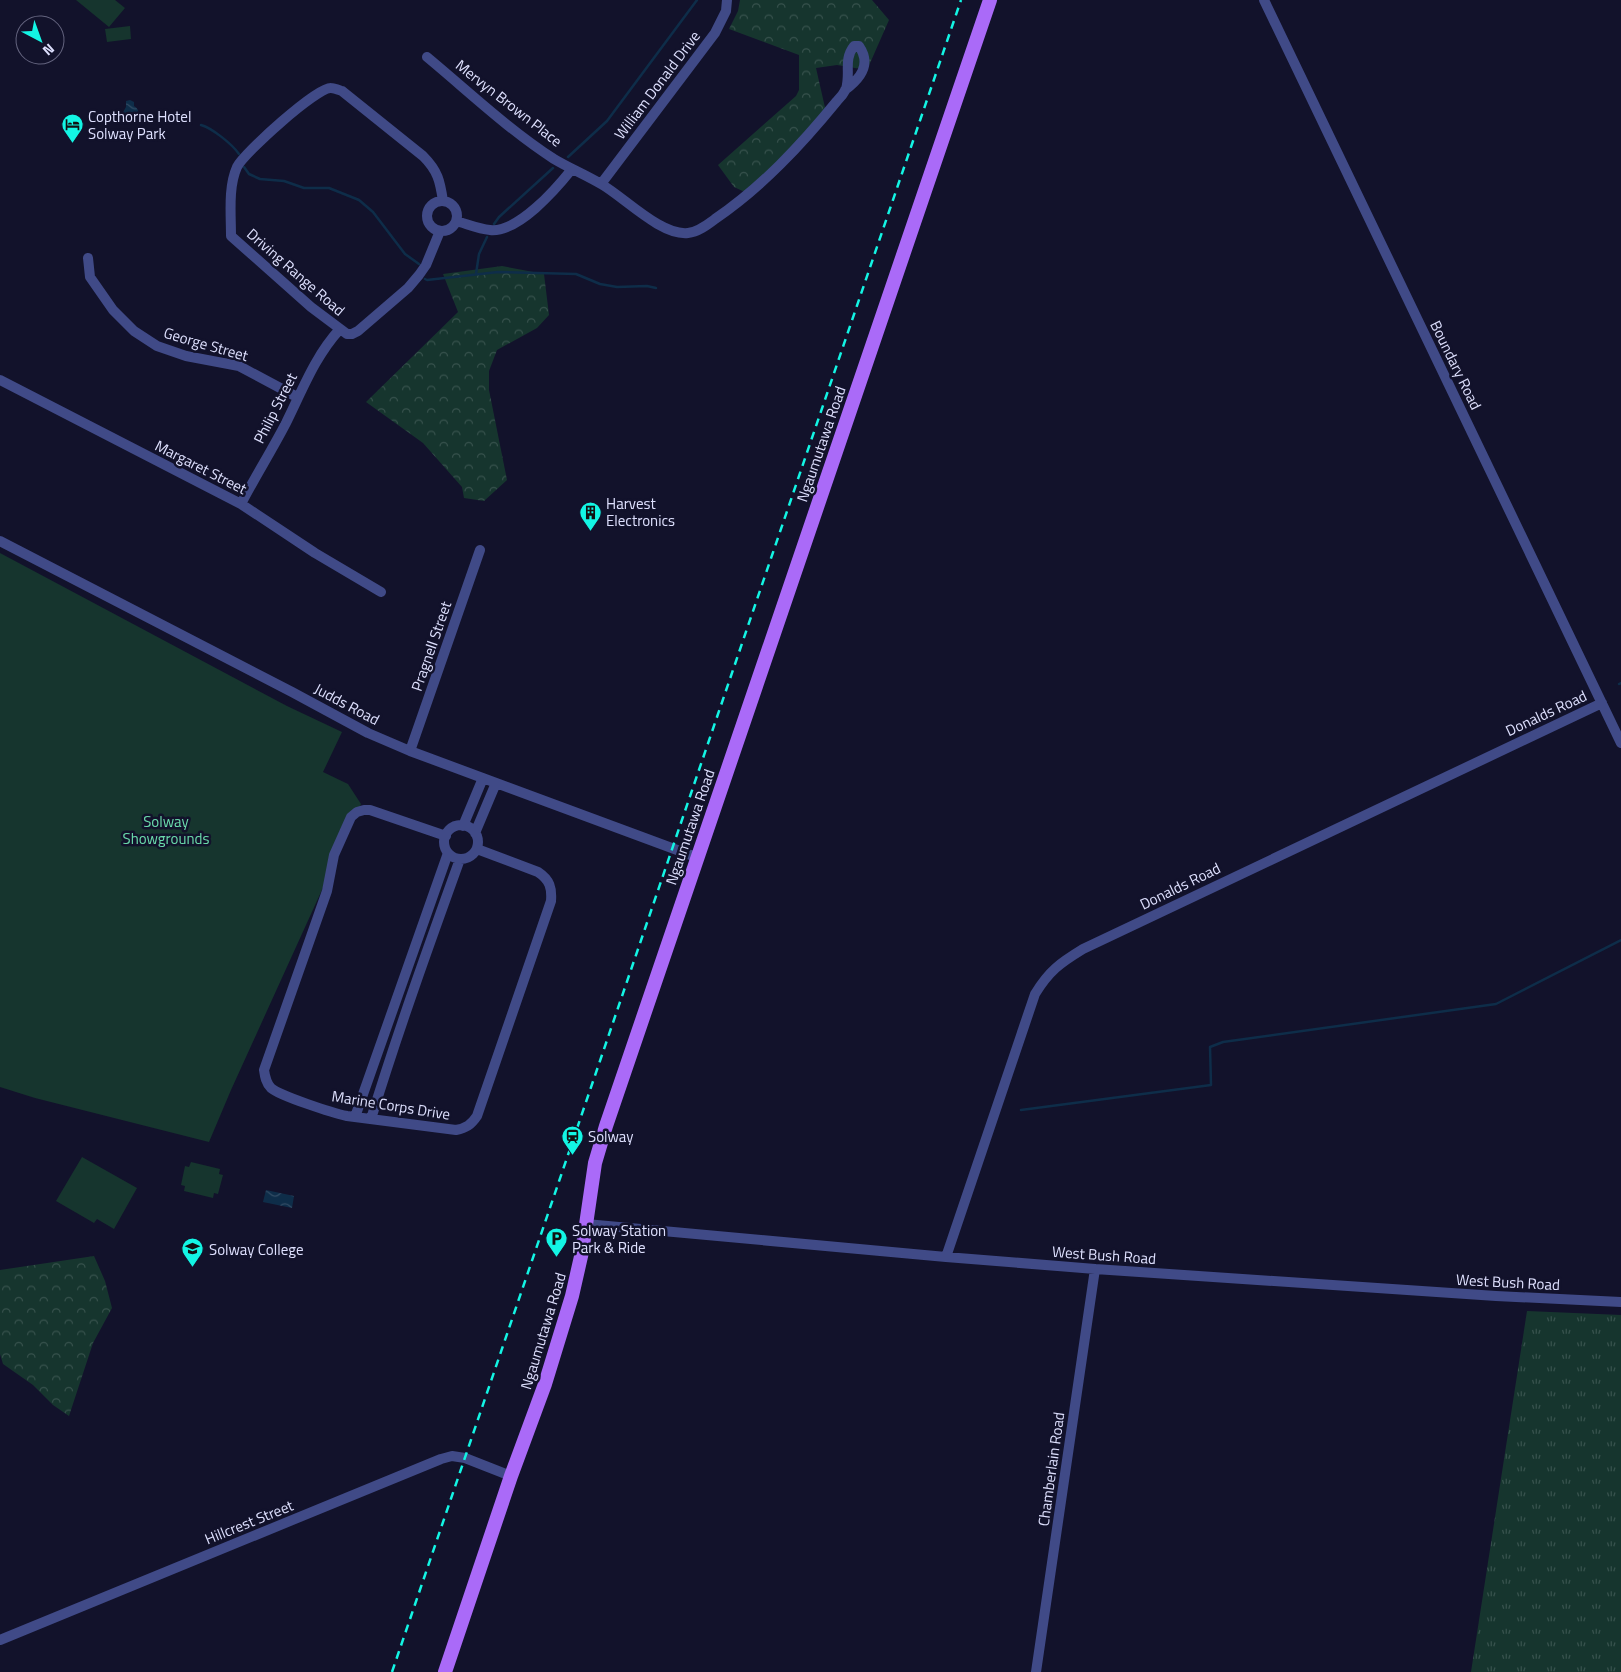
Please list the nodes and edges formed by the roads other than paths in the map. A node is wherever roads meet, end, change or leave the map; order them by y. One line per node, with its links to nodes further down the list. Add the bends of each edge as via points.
1 (727, 0): 7 (street, William Donald Drive, via 726,11 715,33)
2 (990, 0): 29 (main road, Ngaumutawa Road)
3 (1264, 0): 19 (street, Boundary Road)
4 (427, 57): 6 (street, Mervyn Brown Place, via 530,142)
5 (846, 90): 7 (street, Mervyn Brown Place, via 775,171 735,206 690,233 664,228)
6 (572, 169): 7 (street, Mervyn Brown Place); 9 (street, via 554,191 509,226 492,231)
7 (601, 184)
8 (443, 201): 9 (street, Driving Range Road, via 454,208); 10 (street, via 433,204 427,212 431,227); 12 (street, Driving Range Road, via 437,174 423,156 342,91 331,88 308,100 238,165 232,184 231,236)
9 (456, 221): 10 (street, via 450,229)
10 (440, 231): 12 (street, Driving Range Road, via 426,266 408,288 358,331 347,334)
11 (88, 258): 14 (street, George Street, via 90,277 113,310 157,346 186,356 239,366)
12 (340, 329): 14 (street, Philip Street, via 329,341)
13 (0, 380): 15 (street, Margaret Street)
14 (297, 397): 15 (street, Philip Street)
15 (241, 504): 18 (street, Margaret Street)
16 (0, 541): 21 (street, Judds Road, via 368,733)
17 (480, 550): 21 (street, Pragnell Street)
18 (381, 592)
19 (1602, 703): 20 (street, Boundary Road); 40 (street, Donalds Road, via 1061,962 1045,977 1035,994)
20 (1621, 743)
21 (410, 751): 22 (street, Judds Road)
22 (483, 778): 23 (street, Judds Road); 24 (street)
23 (496, 783): 25 (street); 29 (street, Judds Road)
24 (463, 826): 25 (street); 26 (street, via 453,828)
25 (475, 833): 27 (street)
26 (446, 836): 28 (street); 37 (street, Marine Corps Drive, via 370,810 357,812 351,817 334,855 326,891 264,1070 273,1090 334,1113)
27 (477, 848): 30 (street, via 468,858); 38 (street, Marine Corps Drive, via 538,872 552,890 551,901 477,1116 465,1128 456,1130)
28 (448, 852): 30 (street); 31 (street)
29 (696, 857): 39 (main road, Ngaumutawa Road, via 606,1126)
30 (460, 859): 32 (street)
31 (419, 933): 32 (street); 33 (street)
32 (432, 937): 34 (street)
33 (396, 1000): 34 (street); 35 (street)
34 (409, 1005): 36 (street)
35 (374, 1068): 36 (street); 37 (street)
36 (386, 1072): 38 (street)
37 (356, 1117): 38 (street, Marine Corps Drive)
38 (372, 1119)
39 (586, 1224): 40 (street, West Bush Road); 43 (main road, Ngaumutawa Road, via 572,1296 545,1384)
40 (946, 1258): 41 (street, West Bush Road)
41 (1095, 1270): 42 (street, West Bush Road); 46 (street, Chamberlain Road)
42 (1621, 1302)
43 (511, 1476): 44 (street, Hillcrest Street, via 465,1458 452,1456 441,1459); 45 (main road, Ngaumutawa Road)
44 (0, 1640)
45 (445, 1672)
46 (1036, 1672)

